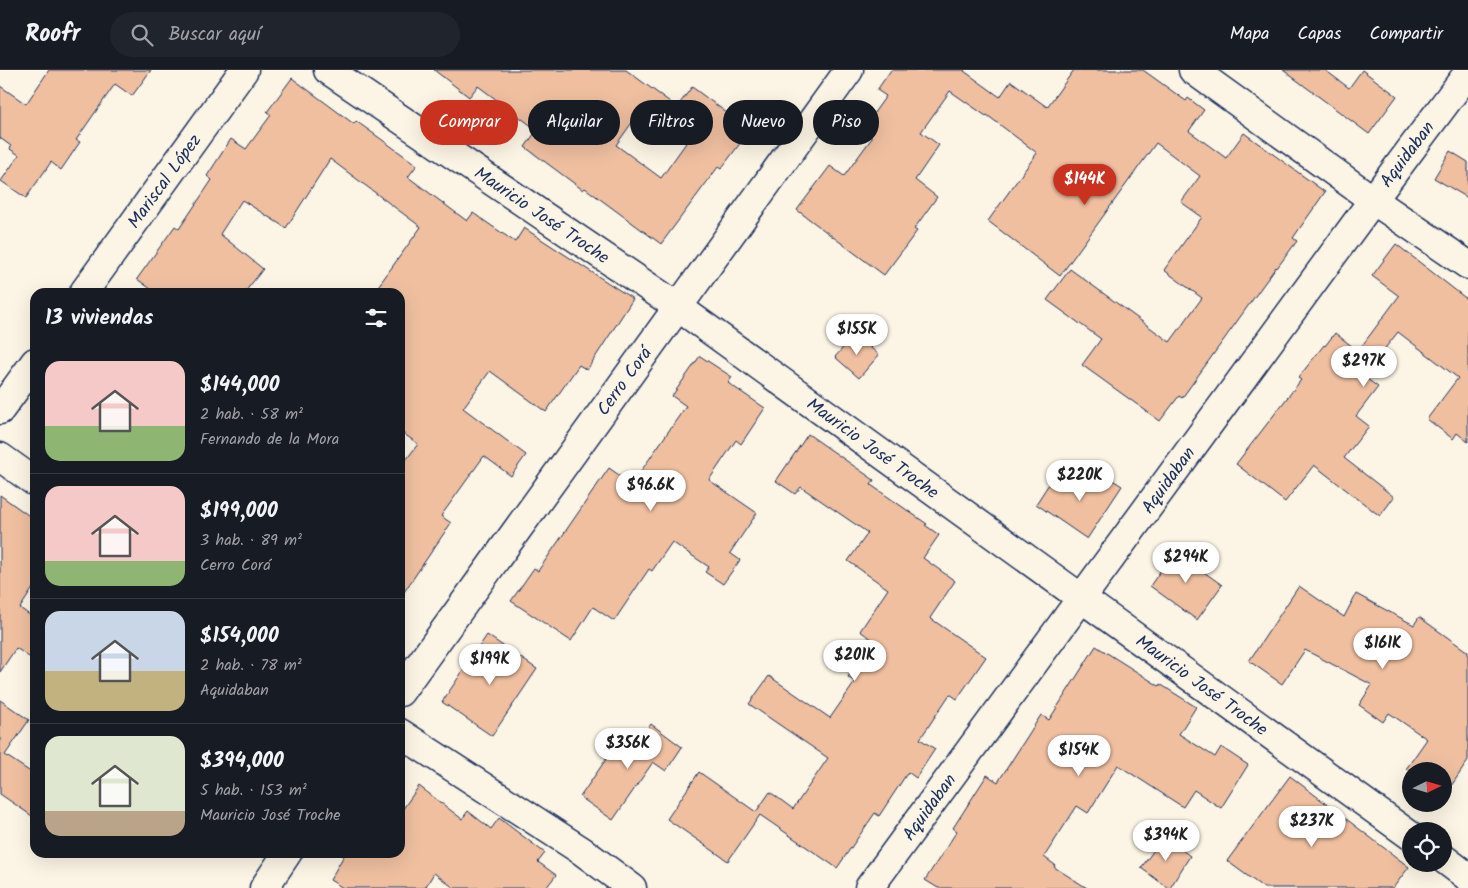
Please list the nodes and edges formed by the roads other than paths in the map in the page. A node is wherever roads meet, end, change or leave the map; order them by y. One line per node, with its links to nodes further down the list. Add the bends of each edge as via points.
1 (244, 70): 8 (street, Mariscal López)
2 (328, 70): 9 (street, Mauricio José Troche)
3 (849, 70): 9 (street, Cerro Corá)
4 (1193, 70): 6 (street)
5 (1468, 74): 6 (street, Aquidaban)
6 (1372, 200): 7 (street); 14 (street, Aquidaban)
7 (1468, 265)
8 (87, 288)
9 (678, 307): 14 (street, Mauricio José Troche); 15 (street, Cerro Corá)
10 (30, 369): 11 (street)
11 (0, 410)
12 (0, 458): 13 (street)
13 (30, 479)
14 (1081, 598): 17 (street, Mauricio José Troche); 23 (street, Aquidaban)
15 (405, 685)
16 (405, 736): 22 (street)
17 (1402, 830)
18 (284, 858): 21 (street)
19 (1452, 865): 20 (street)
20 (1468, 877)
21 (264, 888)
22 (632, 888)
23 (869, 888)

